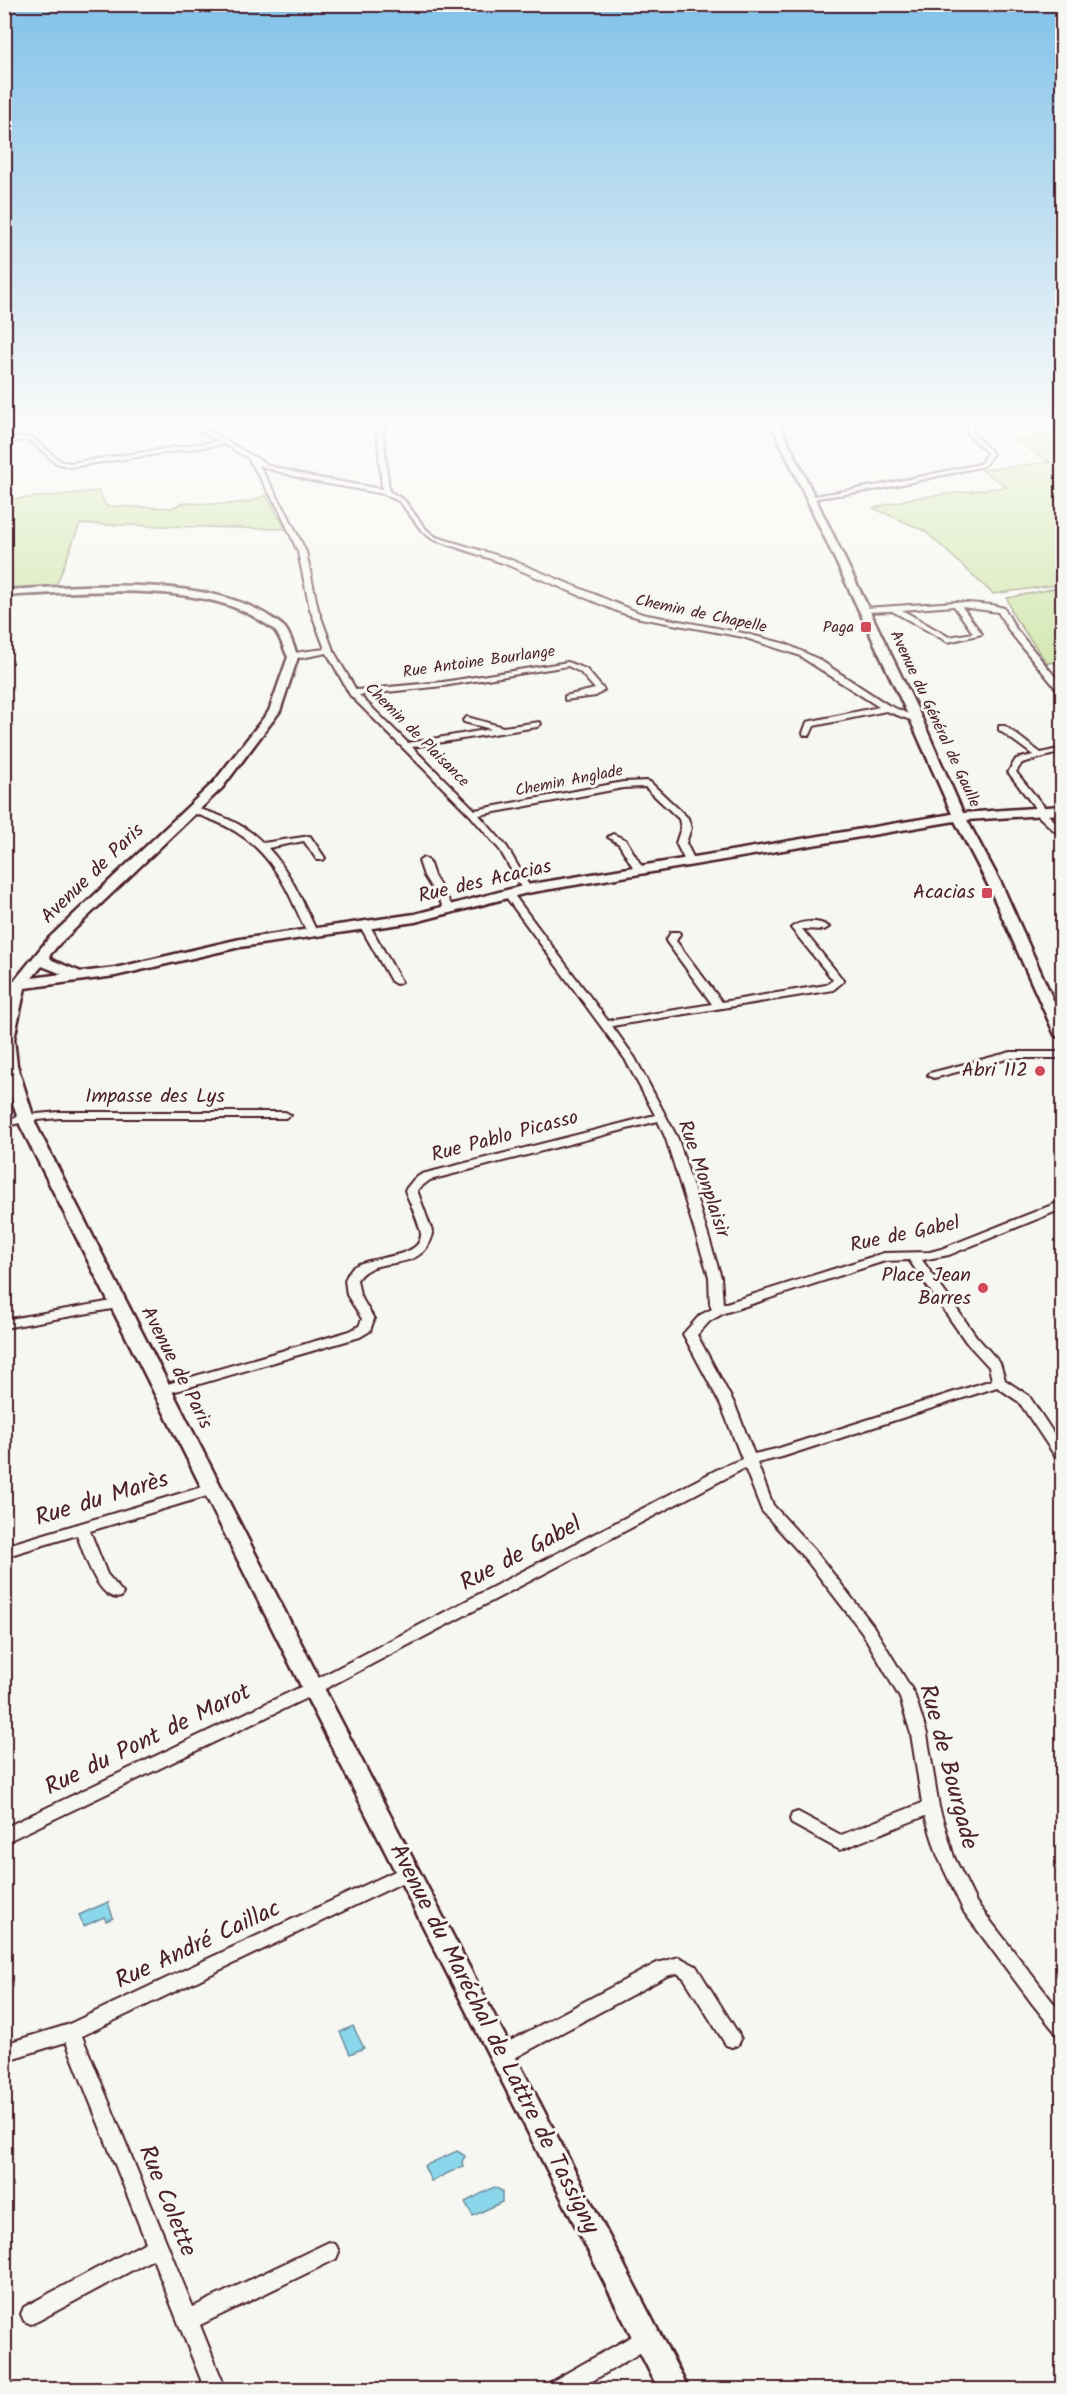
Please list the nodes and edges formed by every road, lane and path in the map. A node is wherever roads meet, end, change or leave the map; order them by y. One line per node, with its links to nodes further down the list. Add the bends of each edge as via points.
1 (292, 531): 8 (street, Chemin de Plaisance, via 302,552 314,609)
2 (425, 531): 13 (street, Chemin de Chapelle, via 434,538 506,561 640,616 767,642 803,654)
3 (827, 531): 7 (main road, Avenue du Général de Gaulle)
4 (4, 593): 9 (main road, via 125,588 218,599 260,615 277,627 288,640)
5 (956, 604): 6 (street); 6 (street, via 978,634 948,640); 10 (street, via 1001,610)
6 (893, 608): 7 (street)
7 (865, 610): 14 (main road, Avenue du Général de Gaulle)
8 (329, 650): 9 (street); 11 (street, Chemin de Plaisance)
9 (293, 655): 23 (main road, Avenue de Paris, via 277,706 235,765)
10 (1062, 690)
11 (353, 693): 12 (street, Rue Antoine Bourlange, via 443,684 568,664 579,666 600,690); 20 (street, Chemin de Plaisance)
12 (568, 698)
13 (888, 708): 14 (street, Chemin de Chapelle); 19 (street, via 810,724)
14 (916, 718): 27 (main road, Avenue du Général de Gaulle)
15 (467, 720): 18 (street)
16 (537, 724): 18 (street)
17 (1002, 728): 22 (street)
18 (503, 730): 20 (street)
19 (807, 732)
20 (405, 746): 26 (street, Chemin de Plaisance)
21 (1062, 750): 22 (street)
22 (1039, 755): 25 (street, via 1019,761 1012,772)
23 (192, 810): 30 (street, via 228,820); 42 (main road, Avenue de Paris)
24 (1062, 810): 25 (main road, Rue des Acacias)
25 (1040, 811): 27 (main road, Rue des Acacias); 28 (street)
26 (473, 813): 33 (street, Chemin Anglade, via 647,784 683,818 686,828 681,843); 35 (street, Chemin de Plaisance, via 504,849)
27 (959, 817): 33 (main road, Rue des Acacias); 48 (main road, Avenue du Général de Gaulle, via 995,885)
28 (1062, 833)
29 (613, 837): 34 (street, via 623,842)
30 (263, 846): 31 (street, via 307,838); 40 (street)
31 (320, 858)
32 (424, 861): 37 (street)
33 (690, 861): 34 (main road, Rue des Acacias)
34 (639, 870): 35 (main road, Rue des Acacias)
35 (526, 889): 36 (main road, Rue des Acacias)
36 (508, 893): 37 (main road, Rue des Acacias); 47 (street, Rue Monplaisir)
37 (449, 909): 38 (main road, Rue des Acacias)
38 (364, 926): 40 (main road, Rue des Acacias); 44 (street)
39 (824, 927): 46 (street, via 796,928 839,981 830,988)
40 (312, 932): 43 (main road, Rue des Acacias, via 240,943)
41 (675, 934): 46 (street, via 671,941)
42 (42, 956): 43 (main road, via 47,963); 45 (main road, Avenue de Paris)
43 (82, 977): 45 (main road, Rue des Acacias)
44 (396, 981)
45 (11, 992): 53 (main road, Avenue de Paris, via 9,1065)
46 (719, 1006): 47 (street)
47 (606, 1024): 52 (street, Rue Monplaisir, via 630,1058)
48 (1062, 1035)
49 (1062, 1055): 50 (street, via 1011,1055)
50 (934, 1076)
51 (285, 1115): 53 (street, Impasse des Lys)
52 (660, 1116): 58 (street, Rue Monplaisir, via 672,1139 707,1250); 61 (street, Rue Pablo Picasso, via 426,1177 411,1190 427,1242 411,1255 363,1267 350,1281 368,1319 365,1328)
53 (26, 1118): 54 (street, Impasse des Lys); 57 (main road, Avenue de Paris)
54 (4, 1124)
55 (1062, 1205): 56 (street, Rue de Gabel, via 945,1252)
56 (913, 1257): 58 (street, Rue de Gabel, via 884,1257); 60 (street, via 995,1366)
57 (118, 1304): 59 (street); 61 (main road, Avenue de Paris)
58 (719, 1310): 63 (street, via 690,1334 728,1405)
59 (4, 1324)
60 (999, 1382): 62 (street, via 1024,1399); 63 (street, Rue de Gabel)
61 (162, 1390): 64 (main road, Avenue de Paris)
62 (1062, 1456)
63 (749, 1461): 68 (street, Rue de Gabel); 69 (street, Rue de Bourgade, via 767,1507 867,1628 908,1697 919,1734)
64 (212, 1489): 65 (street, Rue du Marès); 68 (main road, Avenue de Paris)
65 (81, 1528): 66 (street, Rue du Marès); 67 (street, via 101,1577)
66 (4, 1552)
67 (116, 1593)
68 (313, 1688): 71 (street, Rue du Pont de Marot); 72 (main road, Avenue du Maréchal de Lattre de Tassigny)
69 (931, 1807): 70 (street, via 840,1843); 73 (street, Rue de Bourgade, via 946,1857 970,1907)
70 (798, 1819)
71 (4, 1836)
72 (408, 1872): 74 (street, Rue André Caillac); 77 (main road, Avenue du Maréchal de Lattre de Tassigny)
73 (1062, 2026)
74 (71, 2032): 76 (street, Rue André Caillac); 78 (street, Rue Colette)
75 (732, 2039): 77 (street, via 690,1972 679,1965 663,1969)
76 (4, 2053)
77 (502, 2055): 82 (main road, Avenue du Maréchal de Lattre de Tassigny)
78 (158, 2246): 80 (street); 81 (street, Rue Colette)
79 (329, 2252): 81 (street)
80 (31, 2314)
81 (188, 2320): 83 (street, Rue Colette)
82 (648, 2337): 84 (street); 85 (main road, Avenue du Maréchal de Lattre de Tassigny)
83 (216, 2390)
84 (556, 2390)
85 (675, 2390)

